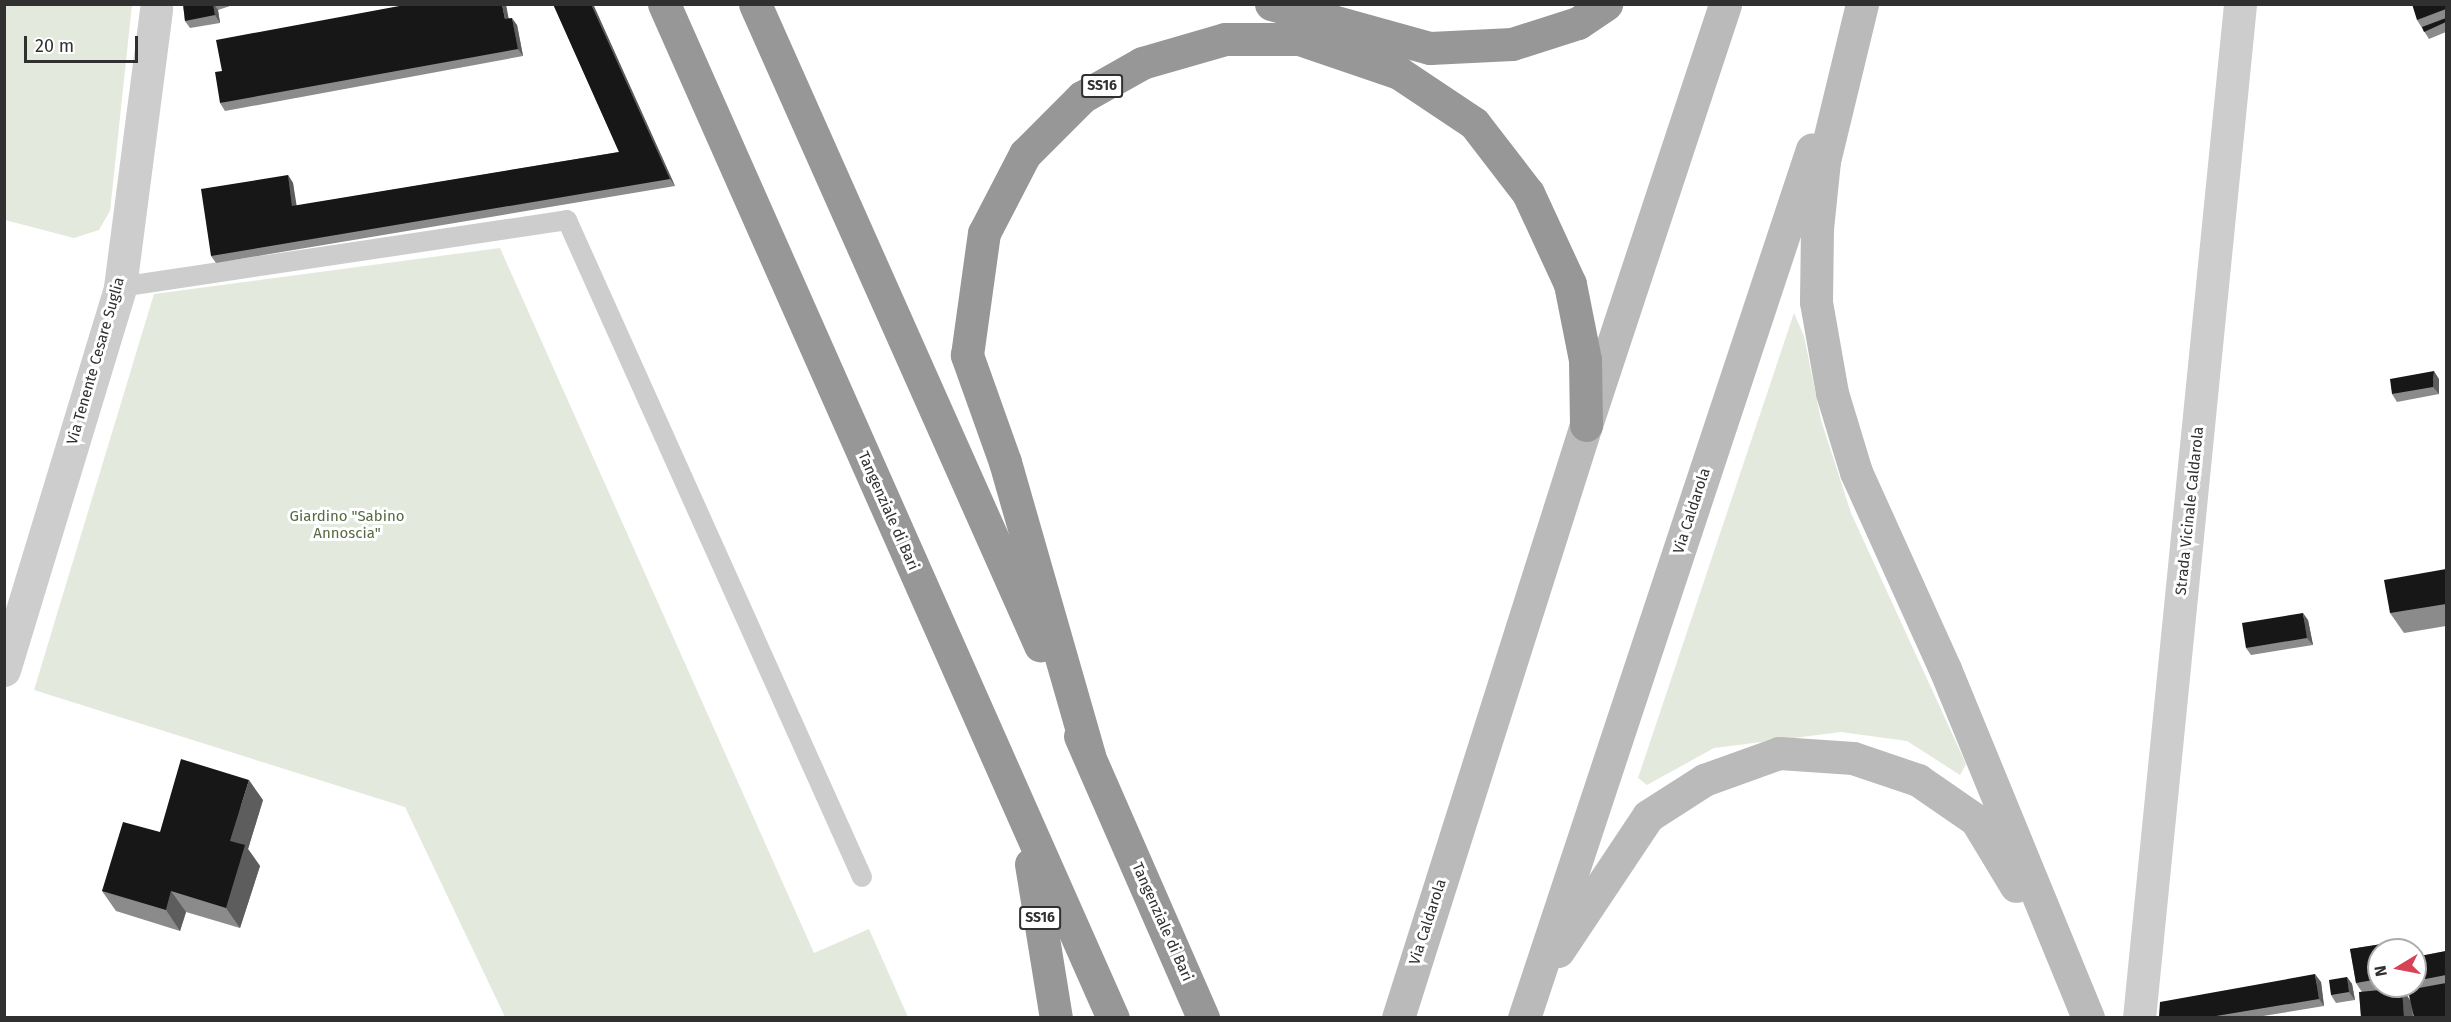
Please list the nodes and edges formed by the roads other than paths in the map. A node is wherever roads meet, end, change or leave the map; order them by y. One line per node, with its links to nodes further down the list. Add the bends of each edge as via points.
1 (664, 4): 13 (highway, Tangenziale di Bari / SS16)
2 (755, 4): 12 (highway, Tangenziale di Bari / SS16)
3 (1271, 4): 4 (highway, via 1430,48 1512,44 1578,23)
4 (1606, 4)
5 (1725, 4): 10 (street, Via Caldarola)
6 (1861, 4): 15 (street, via 1824,161 1817,229 1816,302 1832,393 1856,472 1945,669); 16 (street, Via Caldarola)
7 (2240, 4): 22 (street, Strada Vicinale Caldarola)
8 (156, 6): 9 (street, Via Tenente Cesare Suglia)
9 (120, 287): 11 (street, Via Tenente Cesare Suglia); 14 (lane, via 567,220)
10 (1586, 425): 12 (highway, SS16, via 1585,360 1570,284 1528,194 1474,123 1399,73 1299,39 1225,39 1142,63 1082,97 1025,154 984,232 967,355 1005,462); 20 (street, Via Caldarola)
11 (4, 670)
12 (1089, 755): 19 (highway, Tangenziale di Bari / SS16)
13 (1024, 818): 17 (highway, SS16); 18 (highway, Tangenziale di Bari / SS16)
14 (861, 877)
15 (2070, 977): 16 (street, via 1976,820 1918,780 1853,758 1779,753 1704,780 1648,816); 21 (street)
16 (1528, 1004)
17 (1056, 1017)
18 (1113, 1017)
19 (1203, 1017)
20 (1398, 1017)
21 (2088, 1017)
22 (2139, 1017)

